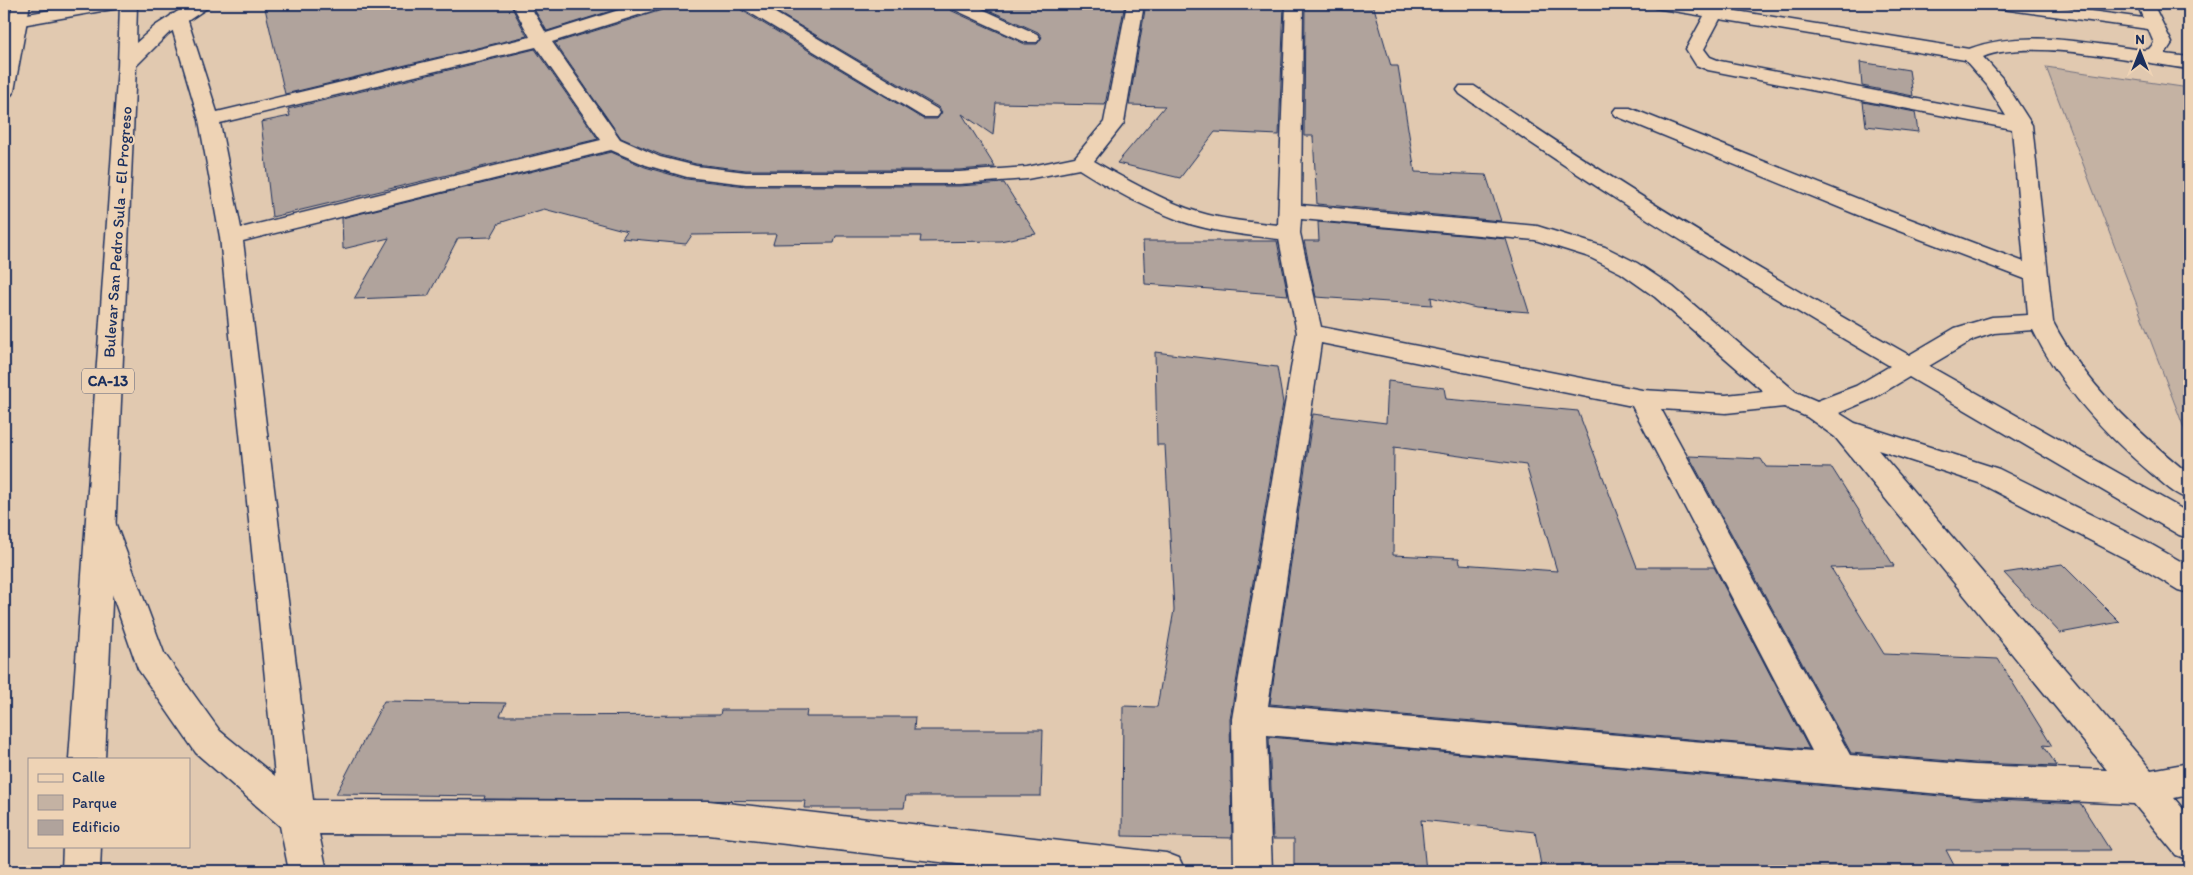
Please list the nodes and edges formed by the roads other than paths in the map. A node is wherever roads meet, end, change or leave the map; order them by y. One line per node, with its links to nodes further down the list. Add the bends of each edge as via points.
1 (40, 4): 15 (street)
2 (113, 4): 15 (street)
3 (128, 4): 23 (street, Bulevar San Pedro Sula - El Progreso / CA-13)
4 (204, 4): 16 (street)
5 (521, 4): 19 (street)
6 (656, 4): 19 (street)
7 (748, 4): 27 (street)
8 (957, 4): 18 (street)
9 (1136, 4): 31 (street, via 1114,123)
10 (1295, 4): 32 (street)
11 (1661, 4): 14 (street)
12 (2002, 4): 17 (street)
13 (2145, 4): 17 (street)
14 (1715, 8): 20 (street); 29 (street, via 1695,50 1703,61 1715,66)
15 (19, 11): 25 (street)
16 (178, 18): 23 (street, via 150,39); 28 (street)
17 (2155, 25): 21 (street, via 2163,42 2156,53)
18 (1031, 38)
19 (541, 40): 28 (street); 30 (street)
20 (1970, 56): 21 (street, via 1980,50 2006,46 2038,46); 29 (street, via 1995,82)
21 (2144, 56): 22 (street)
22 (2189, 63)
23 (127, 66): 43 (street, Bulevar San Pedro Sula - El Progreso / CA-13)
24 (1467, 90): 37 (street, via 1569,161 1695,240)
25 (4, 91)
26 (1623, 112): 34 (street, via 1864,210)
27 (930, 113)
28 (209, 120): 33 (street)
29 (2022, 125): 34 (street)
30 (613, 143): 31 (street, via 654,162 695,172 746,178 959,178 1026,174); 33 (street)
31 (1082, 162): 32 (street, via 1112,180 1189,216 1232,227)
32 (1288, 222): 36 (street); 38 (street, via 1537,233 1597,252 1629,268 1664,292)
33 (231, 237): 51 (street)
34 (2038, 276): 35 (street)
35 (2041, 322): 37 (street, via 1992,325 1964,334); 42 (street, via 2058,354 2088,395 2142,450)
36 (1310, 333): 39 (street); 46 (street)
37 (1911, 366): 40 (street, via 1865,392); 44 (street)
38 (1788, 398): 39 (street, via 1726,404); 40 (street)
39 (1642, 399): 48 (street)
40 (1817, 411): 41 (street)
41 (1845, 430): 45 (street, via 1988,476 2141,553); 50 (street)
42 (2189, 490)
43 (99, 513): 47 (street, Bulevar San Pedro Sula - El Progreso / CA-13); 51 (street, via 150,659 208,742)
44 (2189, 527)
45 (2189, 581)
46 (1249, 719): 48 (street); 57 (street)
47 (87, 758)
48 (1839, 768): 50 (street, via 1975,781)
49 (2189, 779): 50 (street)
50 (2142, 788): 52 (street)
51 (297, 817): 55 (street); 56 (street, via 709,818)
52 (2189, 843)
53 (82, 848): 54 (street)
54 (81, 871)
55 (308, 871)
56 (1166, 871)
57 (1253, 871)

